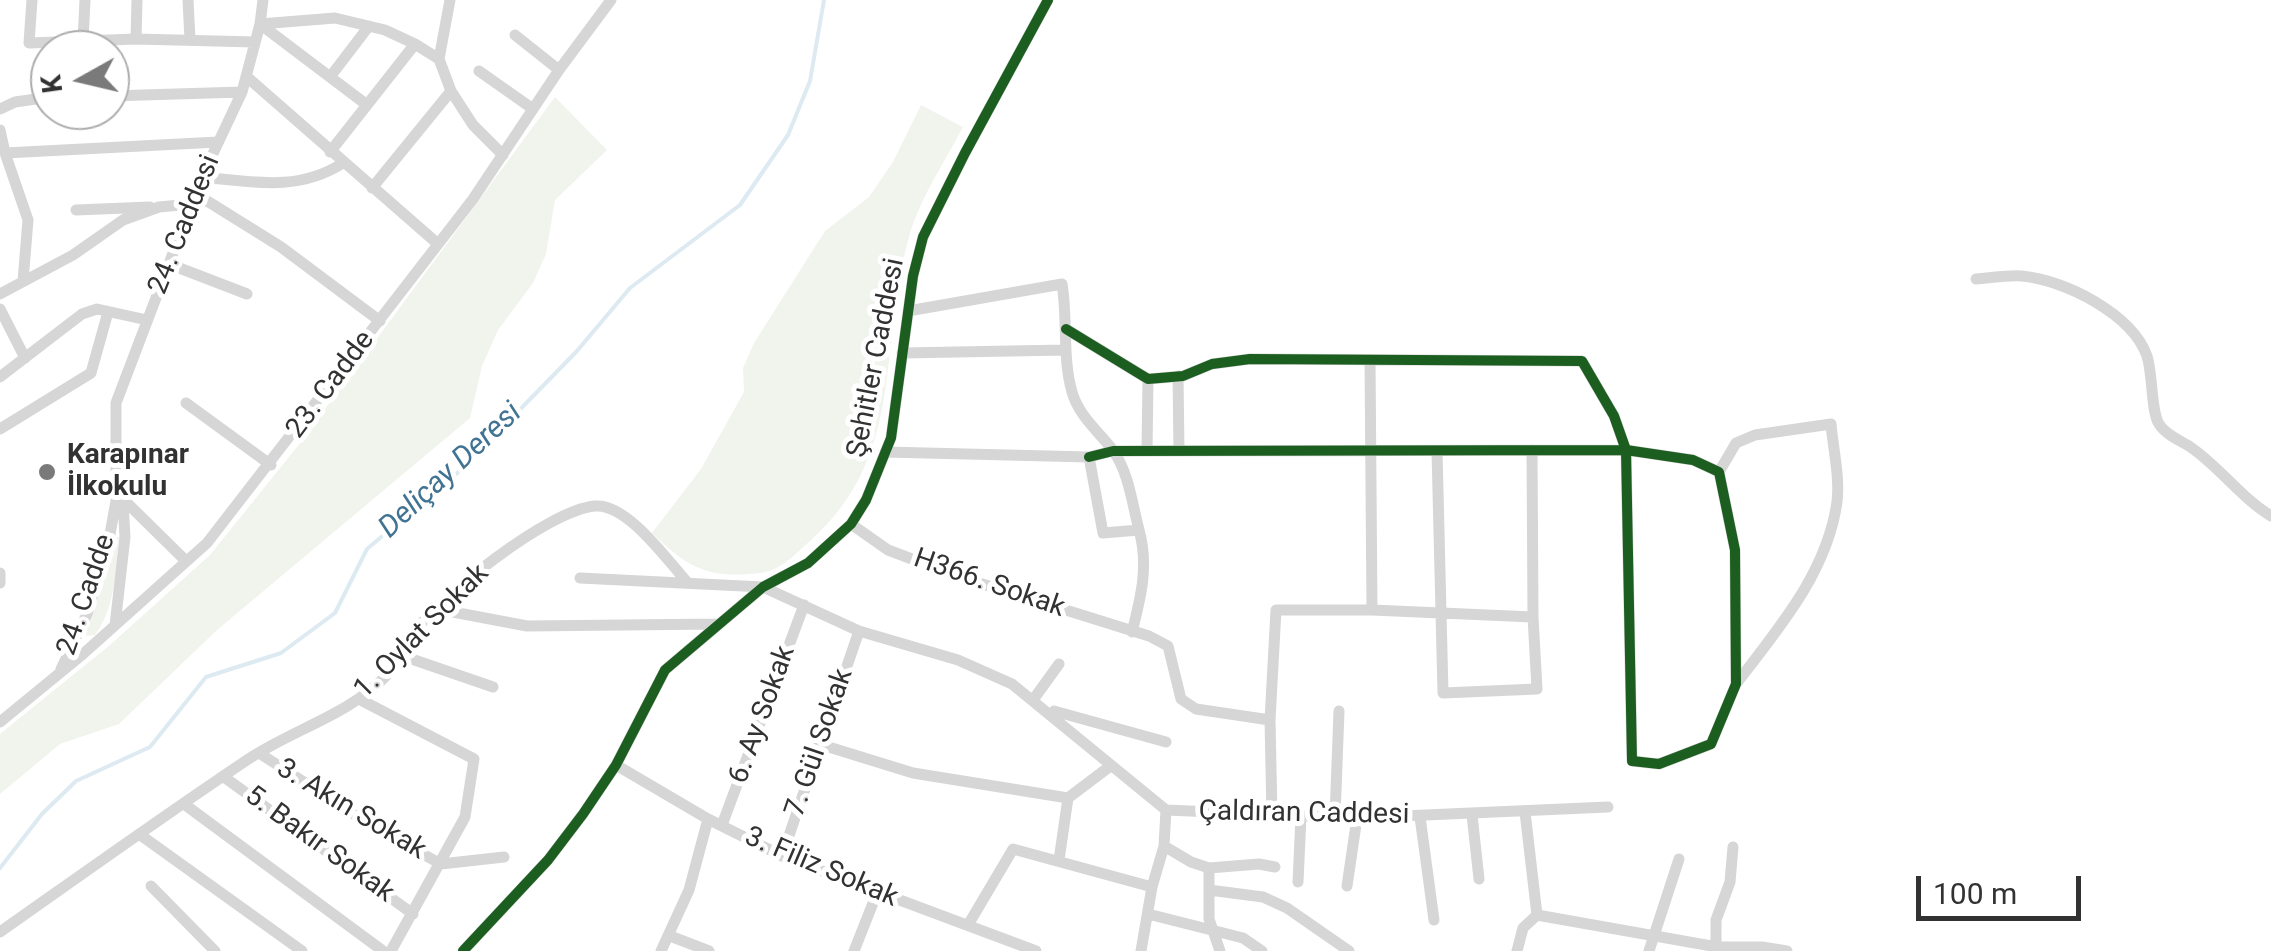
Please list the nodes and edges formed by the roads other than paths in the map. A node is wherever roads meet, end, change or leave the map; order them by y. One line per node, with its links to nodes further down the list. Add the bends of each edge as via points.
1 (32, 0): 17 (street)
2 (85, 0): 11 (street)
3 (137, 0): 14 (street)
4 (188, 0): 15 (street)
5 (263, 0): 9 (street, 24. Caddesi)
6 (450, 0): 19 (street)
7 (611, 0): 20 (street, 23. Cadde)
8 (1046, 1): 49 (street, Şehitler Caddesi, via 923,237)
9 (260, 24): 10 (street, via 335,18); 16 (street, 24. Caddesi); 23 (street)
10 (369, 26): 18 (street); 23 (street)
11 (84, 30)
12 (515, 35): 20 (street)
13 (130, 39): 14 (street)
14 (136, 39): 15 (street)
15 (190, 40): 16 (street)
16 (255, 42): 22 (street, 24. Caddesi)
17 (30, 43)
18 (415, 44): 19 (street); 28 (street)
19 (438, 59): 24 (street)
20 (559, 70): 30 (street, 23. Cadde)
21 (479, 72): 30 (street)
22 (247, 77): 25 (street, 24. Caddesi); 33 (street)
23 (330, 77): 28 (street)
24 (451, 90): 35 (street, via 472,125); 38 (street)
25 (242, 92): 26 (street); 32 (street, 24. Caddesi)
26 (130, 95)
27 (30, 100): 29 (street)
28 (368, 105): 33 (street)
29 (0, 108)
30 (533, 110): 35 (street, 23. Cadde)
31 (0, 130): 34 (street)
32 (218, 142): 34 (street); 37 (street, 24. Caddesi)
33 (330, 152): 36 (street)
34 (5, 153): 45 (street, via 28,220)
35 (503, 154): 42 (street, 23. Cadde)
36 (343, 163): 37 (street, via 303,182 278,185); 38 (street)
37 (202, 177): 39 (street, 24. Caddesi)
38 (372, 188): 42 (street)
39 (194, 199): 40 (street); 43 (street, 24. Caddesi); 52 (street, via 281,248)
40 (160, 207): 41 (street); 45 (street, via 124,220)
41 (76, 210)
42 (438, 244): 52 (street, 23. Cadde)
43 (169, 264): 47 (street); 51 (street, 24. Caddesi)
44 (1976, 279): 76 (street, via 2022,276 2056,284 2113,312 2145,351 2161,428)
45 (23, 281): 46 (street)
46 (0, 294)
47 (247, 294)
48 (0, 309): 56 (street)
49 (908, 311): 53 (street, via 1062,284); 55 (street, Şehitler Caddesi)
50 (108, 312): 51 (street); 56 (street, via 82,314); 62 (street, via 91,373)
51 (147, 320): 70 (street, 24. Caddesi, via 116,403)
52 (380, 320): 73 (street, 23. Cadde)
53 (1066, 329): 54 (street); 60 (street)
54 (1064, 350): 55 (street); 65 (street, via 1082,415)
55 (902, 352): 71 (street, Şehitler Caddesi)
56 (25, 358): 59 (street)
57 (1370, 360): 58 (street, via 1250,359); 64 (street, via 1582,361); 68 (street)
58 (1178, 376): 60 (street); 67 (street)
59 (0, 377)
60 (1148, 379): 66 (street)
61 (186, 403): 73 (street)
62 (0, 429)
63 (1532, 450): 64 (street); 69 (street); 89 (street)
64 (1626, 450): 74 (street, via 1693,460); 97 (street, via 1632,762 1659,764 1711,744)
65 (1113, 451): 66 (street); 72 (street); 78 (street)
66 (1147, 451): 67 (street)
67 (1179, 451): 68 (street)
68 (1372, 451): 69 (street); 87 (street)
69 (1437, 451): 88 (street)
70 (116, 452): 75 (street, 24. Cadde)
71 (886, 452): 72 (street); 77 (street, Şehitler Caddesi)
72 (1089, 457): 78 (street, via 1103,533)
73 (270, 464): 79 (street, 23. Cadde)
74 (1719, 472): 97 (street, via 1734,550); 97 (street, via 1736,443 1832,424 1838,499 1822,559)
75 (120, 501): 79 (street); 91 (street, 24. Cadde, via 126,537); 96 (street, 24. Cadde, via 86,614)
76 (2271, 516)
77 (851, 524): 84 (street, Şehitler Caddesi, via 808,564); 93 (street, H366. Sokak, via 888,550)
78 (1139, 530): 93 (street, via 1145,567)
79 (186, 561): 91 (street, 23. Cadde)
80 (0, 573): 83 (street)
81 (580, 578): 82 (street)
82 (686, 582): 84 (street); 86 (street, 1. Oylat Sokak, via 626,517 596,506 570,512 512,545)
83 (0, 583)
84 (764, 586): 85 (street, Çaldıran Caddesi); 90 (street, Şehitler Caddesi)
85 (804, 604): 92 (street, Çaldıran Caddesi); 124 (street, 6. Ay Sokak)
86 (437, 609): 90 (street, via 528,626); 94 (street, 1. Oylat Sokak)
87 (1372, 610): 88 (street); 105 (street, via 1276,610)
88 (1440, 613): 89 (street); 89 (street, via 1443,693 1537,689)
89 (1533, 617)
90 (719, 624): 109 (street, Şehitler Caddesi, via 664,670)
91 (116, 625): 96 (street, 23. Cadde)
92 (860, 631): 100 (street, Çaldıran Caddesi, via 958,660); 107 (street, 7. Gül Sokak)
93 (1132, 632): 105 (street, H366. Sokak, via 1168,646 1181,699 1196,710)
94 (400, 655): 98 (street); 99 (street, 1. Oylat Sokak)
95 (1059, 664): 100 (street)
96 (60, 673): 104 (street, 23. Cadde)
97 (1736, 684)
98 (493, 687)
99 (359, 699): 108 (street, 1. Oylat Sokak); 132 (street, via 474,759 465,818)
100 (1033, 700): 102 (street, Çaldıran Caddesi)
101 (0, 704): 104 (street)
102 (1045, 708): 106 (street); 110 (street, Çaldıran Caddesi)
103 (1339, 711): 121 (street)
104 (4, 719)
105 (1270, 720): 118 (street)
106 (1166, 742)
107 (819, 744): 112 (street, via 912,773); 128 (street, 7. Gül Sokak)
108 (258, 753): 111 (street, 1. Oylat Sokak); 132 (street, 3. Akın Sokak)
109 (616, 765): 123 (street, 3. Filiz Sokak); 156 (street, Şehitler Caddesi, via 548,860)
110 (1109, 766): 112 (street); 115 (street, Çaldıran Caddesi)
111 (224, 777): 113 (street, 1. Oylat Sokak); 142 (street, 5. Bakır Sokak)
112 (1068, 798): 131 (street)
113 (184, 804): 125 (street, 1. Oylat Sokak); 154 (street)
114 (1608, 807): 116 (street, Çaldıran Caddesi)
115 (1166, 810): 118 (street, Çaldıran Caddesi); 126 (street)
116 (1525, 812): 117 (street, Çaldıran Caddesi); 144 (street)
117 (1472, 815): 120 (street, Çaldıran Caddesi); 135 (street)
118 (1272, 816): 119 (street, Çaldıran Caddesi)
119 (1301, 816): 121 (street, Çaldıran Caddesi); 136 (street)
120 (1420, 817): 122 (street, Çaldıran Caddesi); 145 (street)
121 (1334, 818): 122 (street, Çaldıran Caddesi)
122 (1357, 818): 138 (street)
123 (708, 819): 124 (street, 3. Filiz Sokak); 150 (street)
124 (722, 825): 128 (street, 3. Filiz Sokak)
125 (139, 834): 148 (street, 1. Oylat Sokak); 153 (street)
126 (1164, 846): 134 (street); 139 (street)
127 (1733, 847): 151 (street)
128 (782, 856): 141 (street, 3. Filiz Sokak)
129 (504, 857): 132 (street, 3. Akın Sokak)
130 (1679, 859): 149 (street)
131 (1058, 860): 139 (street); 146 (street, via 1013,849)
132 (441, 864): 142 (street)
133 (1275, 867): 134 (street)
134 (1209, 868): 140 (street)
135 (1479, 879)
136 (1298, 882)
137 (151, 886): 152 (street)
138 (1346, 886)
139 (1152, 888): 143 (street)
140 (1209, 890): 147 (street); 164 (street, via 1264,897)
141 (877, 894): 146 (street, 3. Filiz Sokak); 159 (street)
142 (414, 914): 155 (street)
143 (1148, 914): 147 (street); 161 (street)
144 (1537, 914): 149 (street); 165 (street)
145 (1434, 920)
146 (968, 925): 160 (street, 3. Filiz Sokak)
147 (1212, 928): 162 (street); 163 (street)
148 (0, 932)
149 (1655, 934): 151 (street); 166 (street)
150 (670, 936): 157 (street); 158 (street)
151 (1716, 949): 167 (street)
152 (215, 951)
153 (302, 951)
154 (383, 951)
155 (391, 951)
156 (463, 951)
157 (661, 951)
158 (709, 951)
159 (854, 951)
160 (1036, 951)
161 (1142, 951)
162 (1220, 951)
163 (1262, 951)
164 (1349, 951)
165 (1517, 951)
166 (1650, 951)
167 (1788, 951)

